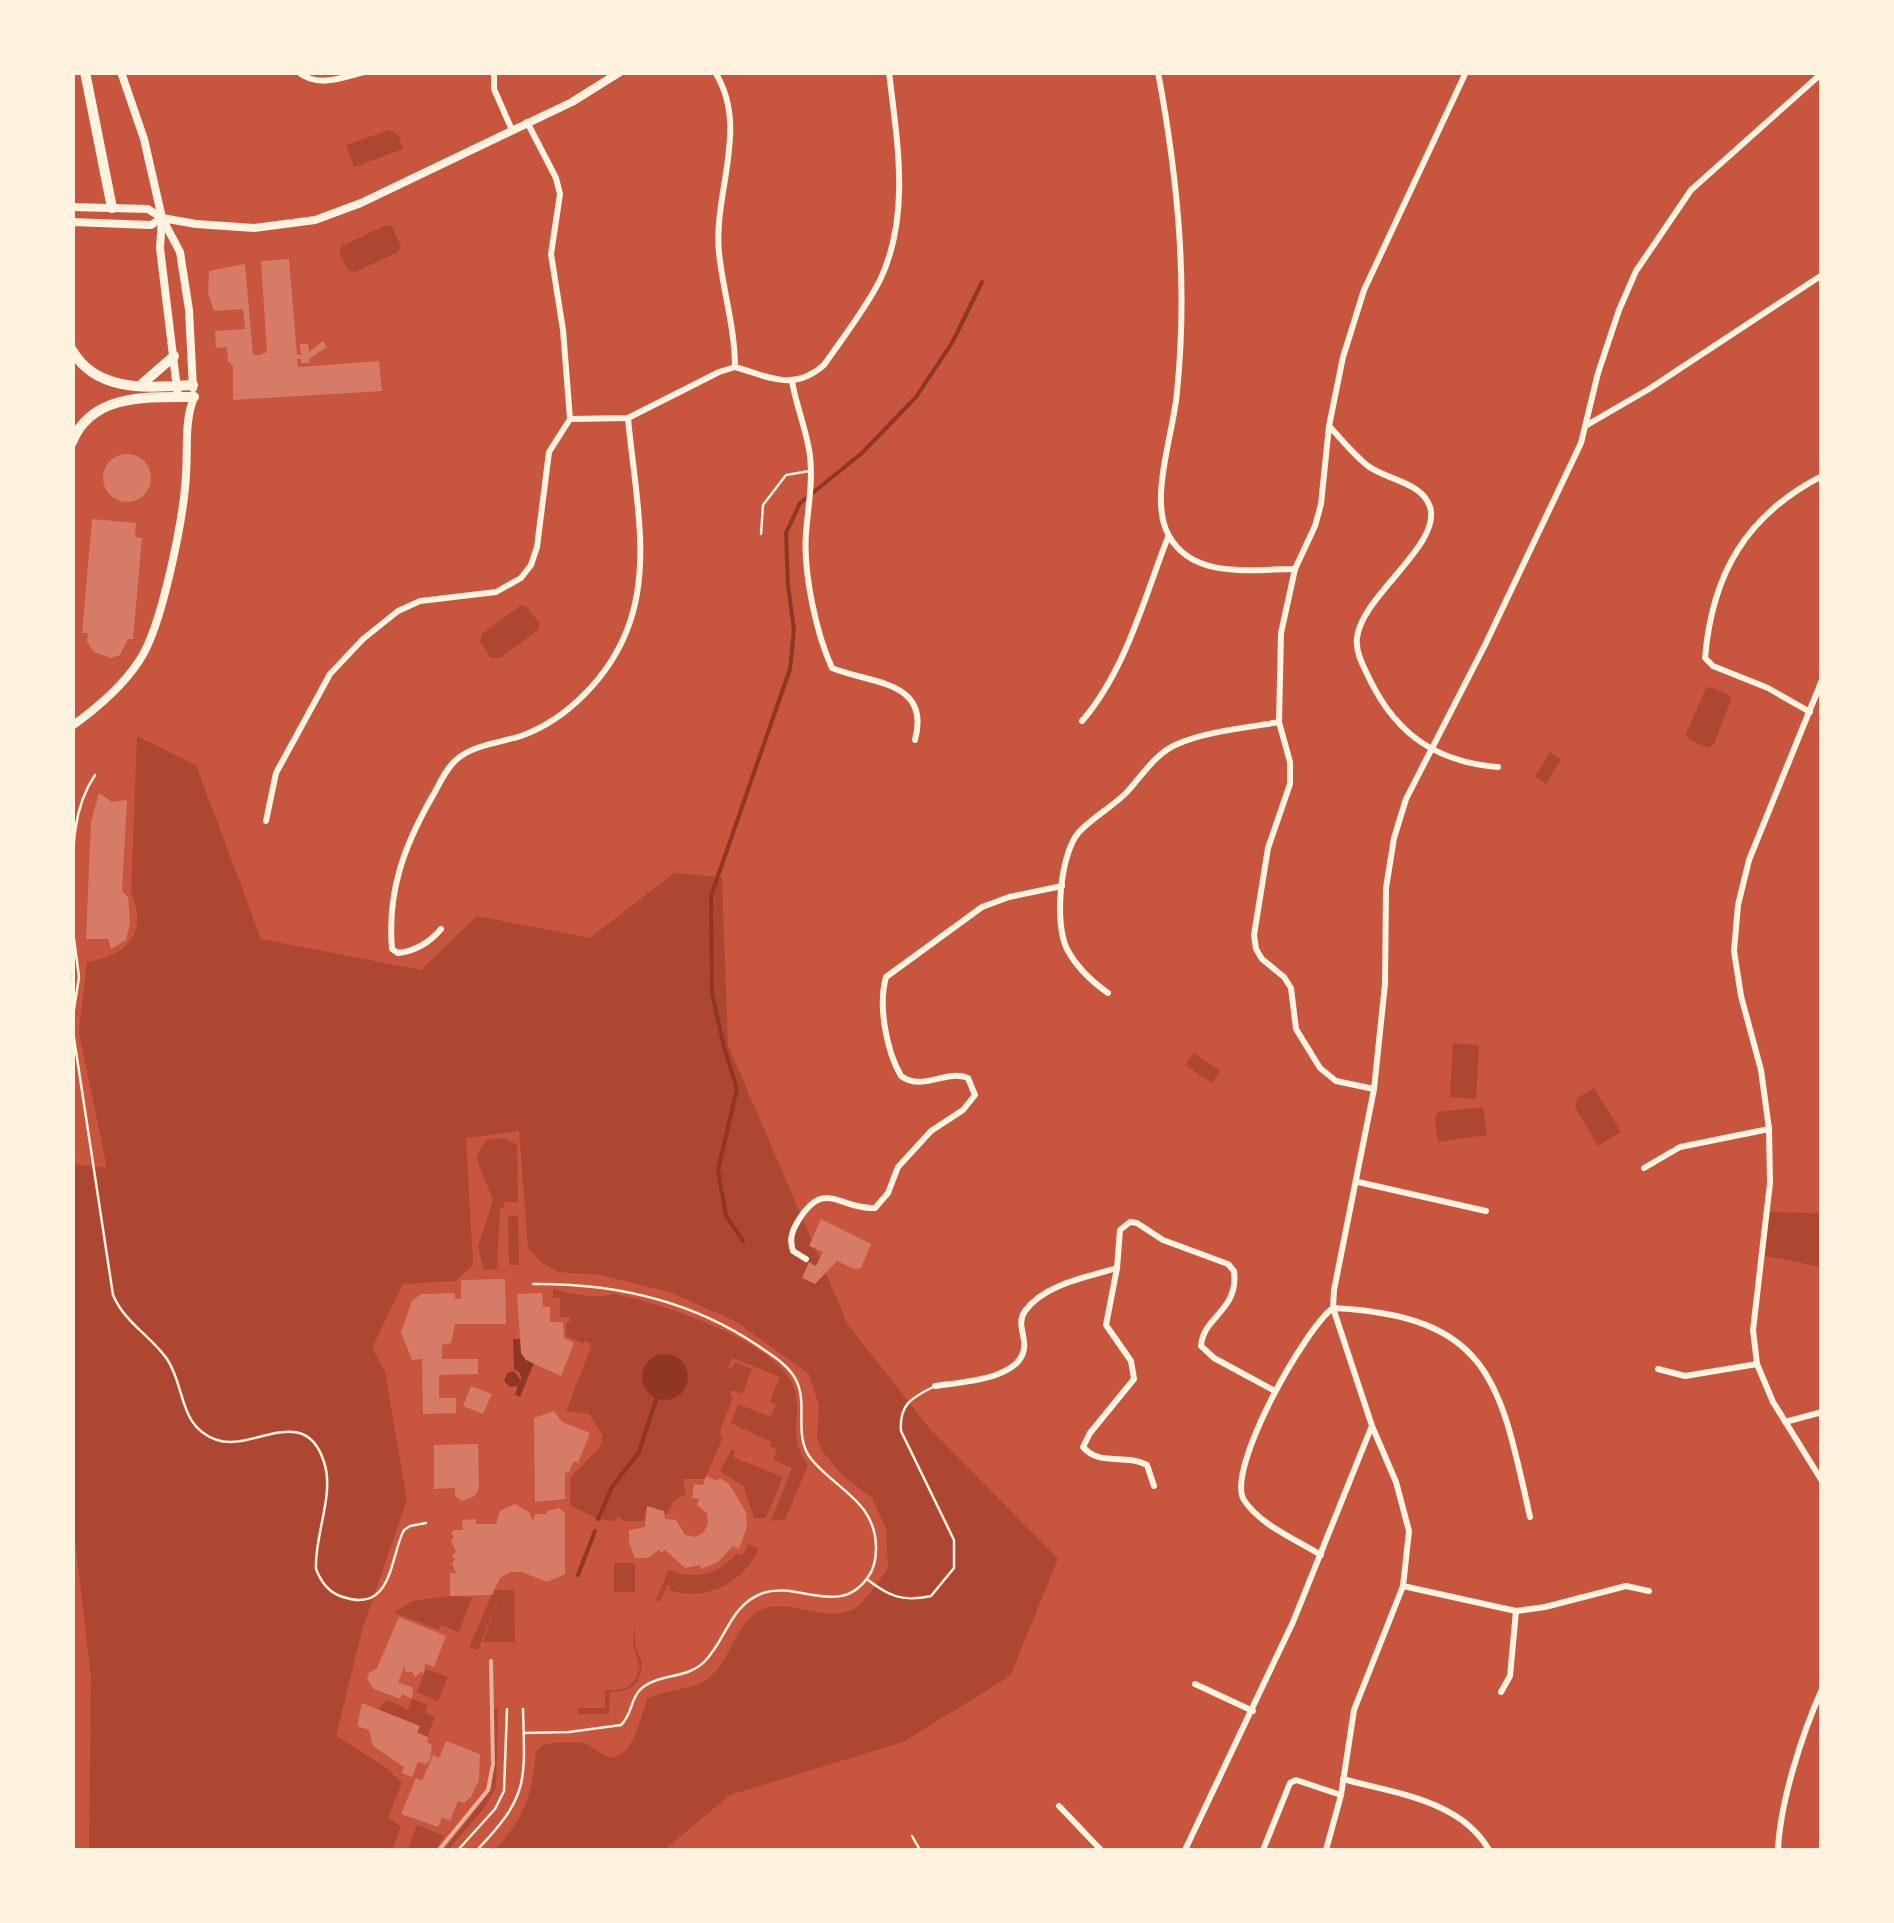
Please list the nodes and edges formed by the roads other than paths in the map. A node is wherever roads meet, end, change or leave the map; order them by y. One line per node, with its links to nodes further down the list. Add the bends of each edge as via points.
1 (85, 72): 15 (highway)
2 (121, 72): 16 (main road)
3 (298, 72): 4 (street, via 322,82)
4 (364, 72)
5 (494, 72): 13 (street, via 494,89)
6 (620, 72): 12 (main road)
7 (715, 72): 21 (street, via 730,123 718,214)
8 (890, 72): 22 (street, via 900,198 890,250 880,279 824,365)
9 (1158, 72): 35 (street, via 1182,277 1177,398 1161,499)
10 (1466, 72): 29 (street, via 1364,290)
11 (1822, 72): 30 (street, via 1691,190 1636,272 1618,310)
12 (527, 122): 13 (main road); 28 (street, via 560,194 551,254)
13 (512, 130): 16 (main road, via 315,220 254,228)
14 (72, 207): 15 (main road)
15 (108, 208): 16 (main road, via 148,209)
16 (162, 218): 17 (main road, via 152,225); 20 (main road); 25 (main road, via 180,252)
17 (72, 222)
18 (1822, 275): 30 (street)
19 (72, 350): 23 (highway, via 100,378)
20 (174, 356): 23 (highway); 24 (main road)
21 (736, 367): 22 (street); 27 (street)
22 (792, 381): 32 (street)
23 (142, 384): 24 (highway)
24 (177, 391): 25 (highway); 26 (main road); 31 (highway, via 100,408)
25 (193, 391): 26 (main road)
26 (187, 415): 41 (main road, via 179,531 142,658)
27 (628, 418): 28 (street); 50 (street, via 640,552 627,630 577,702 526,734 469,752 450,766 402,856 392,949 412,950)
28 (570, 419): 46 (street, via 549,452 531,565 496,592 420,602 363,639 330,674 283,760)
29 (1329, 426): 36 (street, via 1321,504); 43 (street, via 1364,464 1411,486 1431,509 1423,540 1380,594 1356,639 1388,712)
30 (1586, 426): 43 (street, via 1485,645)
31 (72, 442)
32 (810, 470): 34 (lane, via 786,474 763,504); 42 (street, via 805,536 827,656 832,668 909,697 920,722)
33 (1822, 476): 38 (street, via 1776,504 1736,550 1710,616 1705,658)
34 (761, 534)
35 (1168, 535): 36 (street, via 1182,552 1215,569); 39 (street, via 1125,648)
36 (1295, 569): 40 (street, via 1281,634)
37 (1822, 680): 38 (street)
38 (1810, 712): 54 (street, via 1749,860 1738,905 1734,951)
39 (1082, 721)
40 (1279, 722): 47 (street, via 1193,740 1157,757 1079,832); 53 (street, via 1290,784 1268,848 1256,949 1291,988 1296,1029 1320,1068 1336,1081)
41 (72, 726)
42 (916, 740)
43 (1430, 746): 44 (street, via 1457,760); 53 (street, via 1394,838)
44 (1498, 767)
45 (96, 775): 48 (lane, via 75,822)
46 (266, 821)
47 (1062, 886): 51 (street, via 1064,944); 58 (street, via 982,907 886,977 884,1012 901,1076 920,1083 960,1075 974,1096 898,1167 875,1208 835,1197 814,1201 792,1230 793,1251)
48 (72, 917)
49 (72, 924): 52 (lane, via 78,977)
50 (441, 929)
51 (1108, 993)
52 (72, 1024): 72 (lane, via 113,1295 167,1359 193,1424 234,1444 272,1431 294,1432 318,1450 326,1476 316,1569 336,1594 362,1598 384,1587 404,1530)
53 (1374, 1089): 56 (street)
54 (1769, 1129): 55 (street, via 1680,1147); 62 (street, via 1770,1183 1752,1330)
55 (1644, 1168)
56 (1358, 1182): 57 (street); 61 (street)
57 (1486, 1210)
58 (806, 1259)
59 (1118, 1268): 64 (street, via 1056,1288 1027,1308 1021,1319 1024,1354 1016,1364); 65 (street, via 1118,1236 1124,1225 1137,1222 1163,1240 1228,1264 1236,1280 1231,1298 1206,1328 1201,1346); 70 (street, via 1106,1326 1134,1379 1083,1446 1096,1458 1147,1465)
60 (534, 1284): 74 (lane, via 614,1288 678,1306 730,1329 788,1368 802,1395 805,1450 870,1518 876,1556)
61 (1334, 1308): 65 (street, via 1320,1317); 68 (street); 71 (street, via 1427,1324 1476,1360 1506,1411)
62 (1758, 1364): 63 (street, via 1685,1376); 67 (street)
63 (1658, 1369)
64 (935, 1386): 74 (lane, via 900,1411 901,1431 954,1540 954,1568 931,1596 910,1600 892,1597)
65 (1275, 1391): 73 (street, via 1239,1487 1254,1511)
66 (1822, 1412): 67 (street)
67 (1786, 1422): 69 (street)
68 (1372, 1426): 73 (street); 75 (street, via 1407,1520)
69 (1822, 1481)
70 (1154, 1486)
71 (1530, 1517)
72 (426, 1523)
73 (1321, 1555): 83 (street)
74 (867, 1579): 84 (lane, via 830,1598 782,1590 754,1597 736,1610 700,1666 646,1684 620,1725)
75 (1403, 1586): 77 (street); 85 (street, via 1354,1710)
76 (1649, 1590): 77 (street, via 1626,1586)
77 (1516, 1610): 80 (street, via 1510,1676)
78 (1195, 1684): 83 (street)
79 (1822, 1689): 97 (street)
80 (1501, 1692)
81 (507, 1709): 89 (lane, via 504,1791)
82 (523, 1709): 84 (lane)
83 (1252, 1711): 93 (street)
84 (524, 1733): 90 (lane, via 516,1803)
85 (1344, 1780): 86 (street); 96 (street, via 1453,1813)
86 (1341, 1796): 94 (street, via 1290,1782); 95 (street)
87 (1059, 1806): 92 (street)
88 (912, 1836): 91 (lane)
89 (458, 1850)
90 (477, 1850)
91 (920, 1850)
92 (1101, 1850)
93 (1185, 1850)
94 (1263, 1850)
95 (1326, 1850)
96 (1489, 1850)
97 (1778, 1850)

